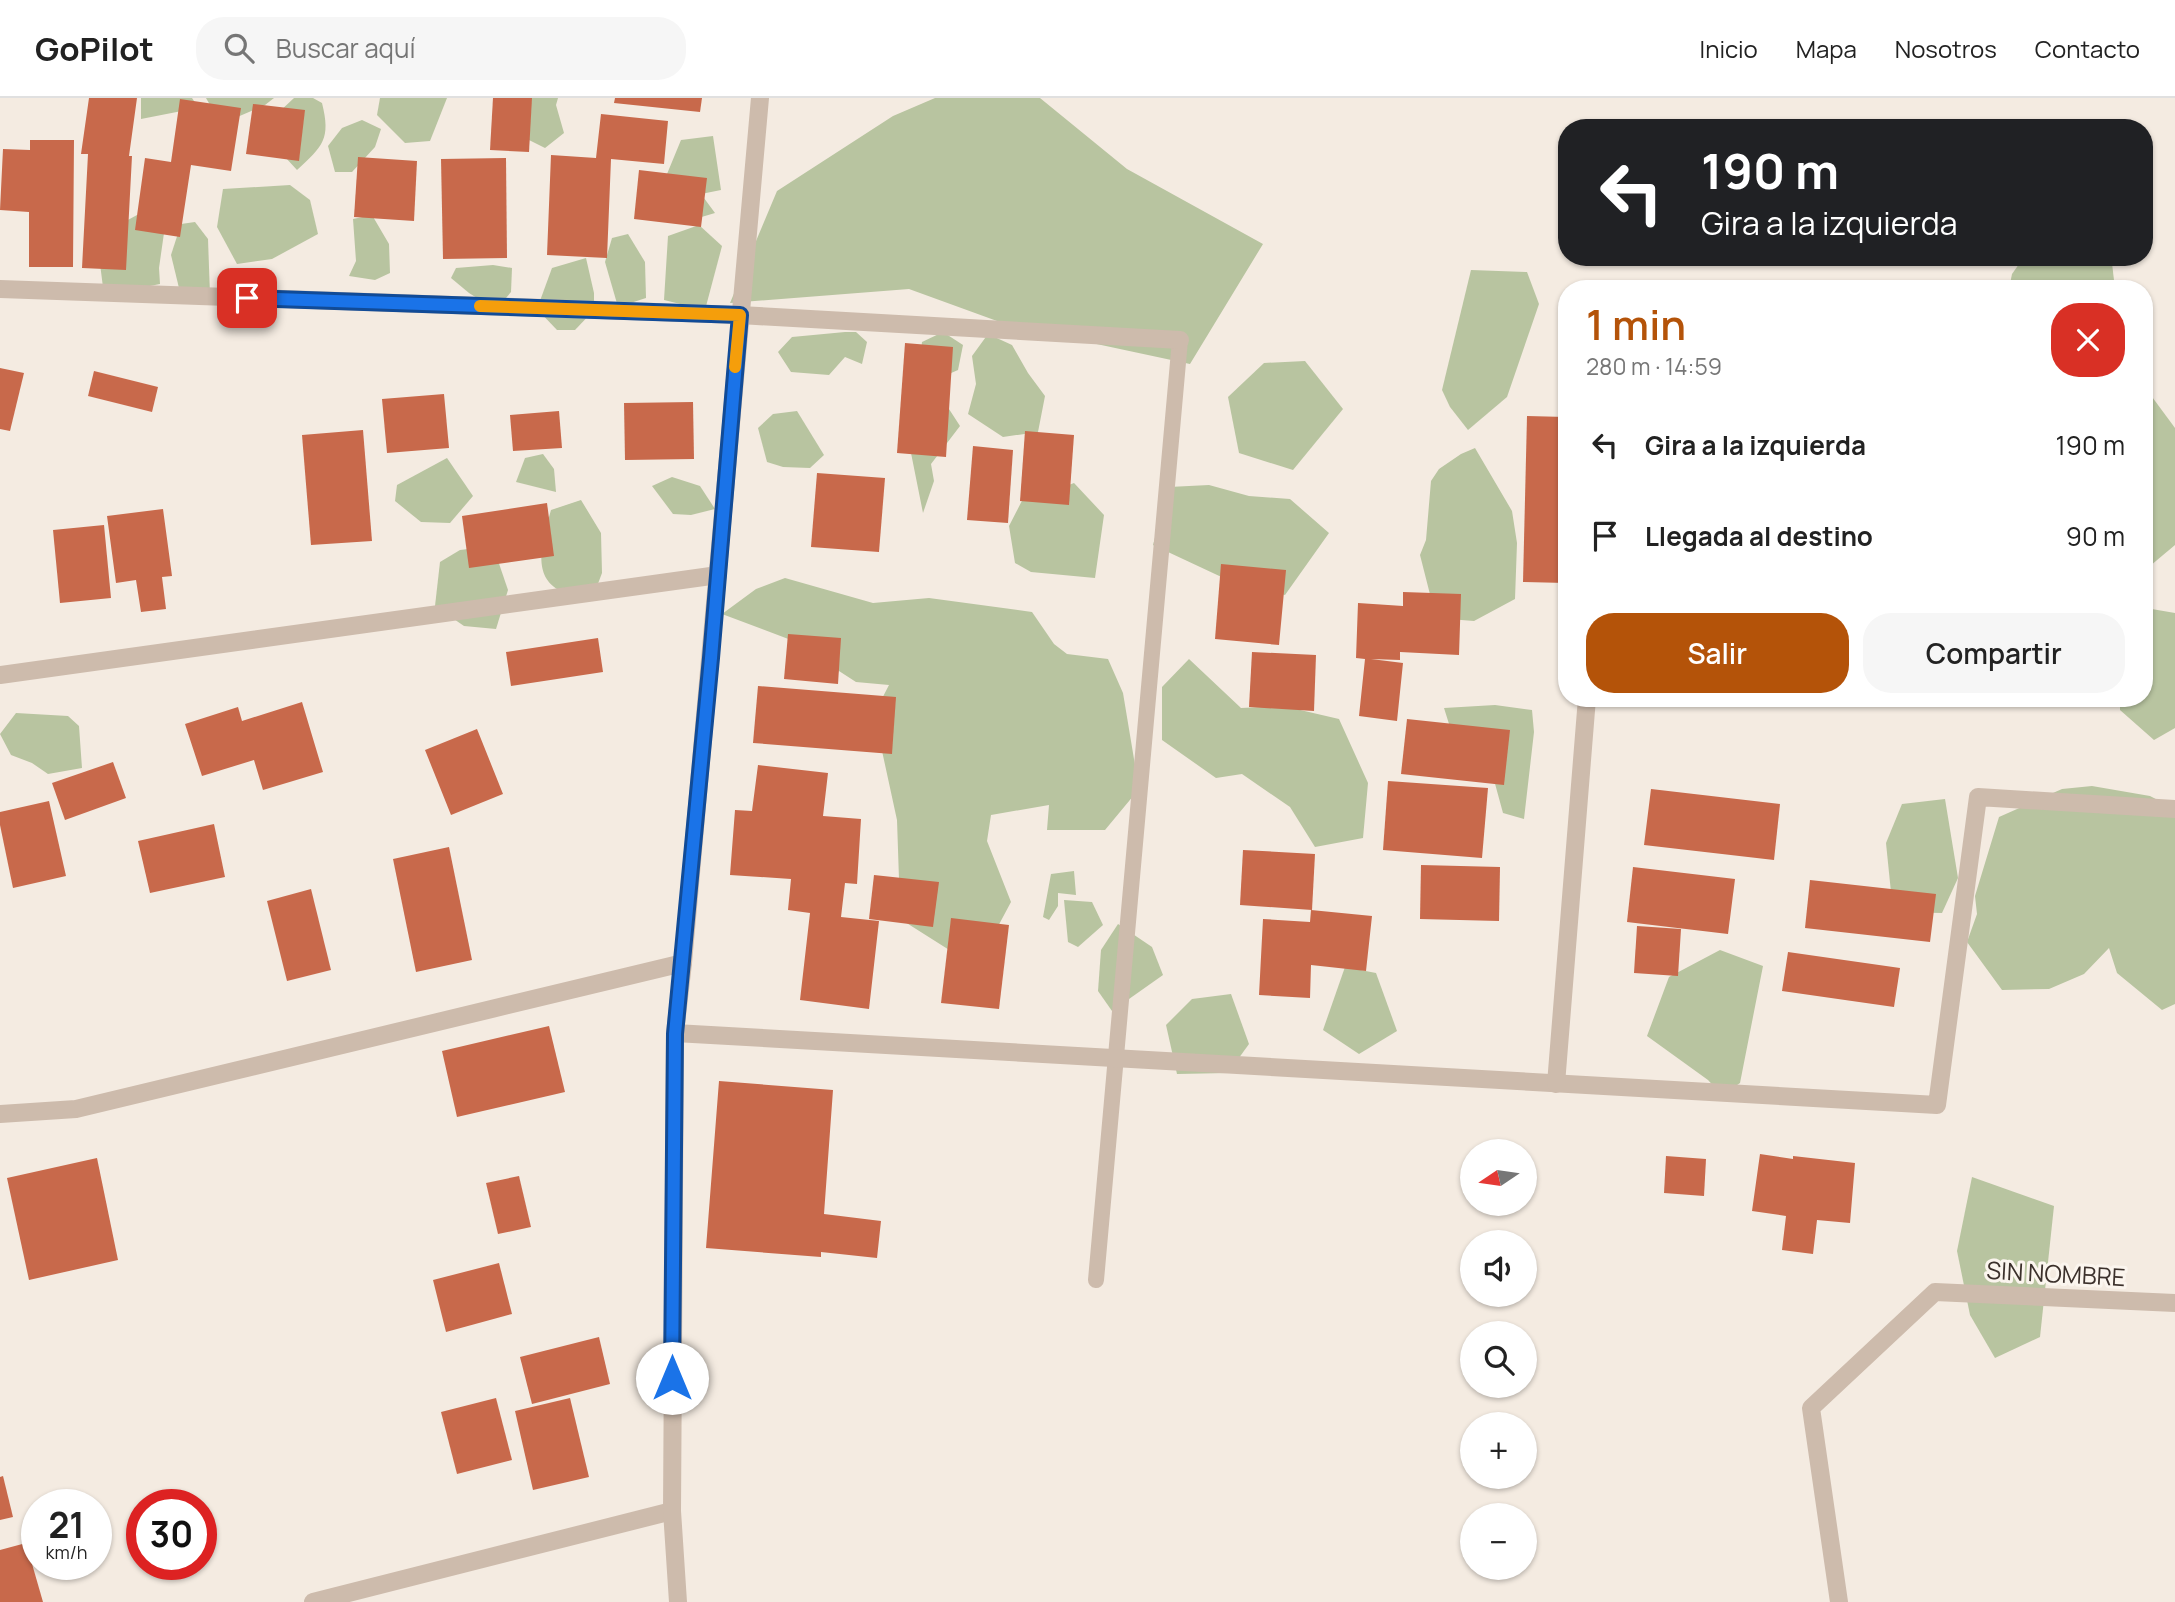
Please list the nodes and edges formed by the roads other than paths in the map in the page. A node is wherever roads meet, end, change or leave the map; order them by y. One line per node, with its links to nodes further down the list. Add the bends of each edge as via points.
1 (760, 98): 3 (street)
2 (0, 289): 3 (street)
3 (740, 315): 4 (street); 5 (street)
4 (1180, 340): 11 (lane)
5 (718, 575): 6 (street); 9 (street)
6 (0, 675)
7 (1586, 707): 12 (street)
8 (2175, 809): 12 (street, via 1978,797 1937,1105)
9 (683, 963): 10 (street); 13 (street, via 76,1109)
10 (675, 1034): 11 (street); 16 (street)
11 (1116, 1058): 12 (street); 14 (lane)
12 (1556, 1084)
13 (0, 1114)
14 (1096, 1280)
15 (2175, 1303): 19 (street, SIN NOMBRE, via 1935,1292 1811,1408)
16 (671, 1511): 17 (street); 18 (street)
17 (313, 1602)
18 (678, 1602)
19 (1839, 1602)

